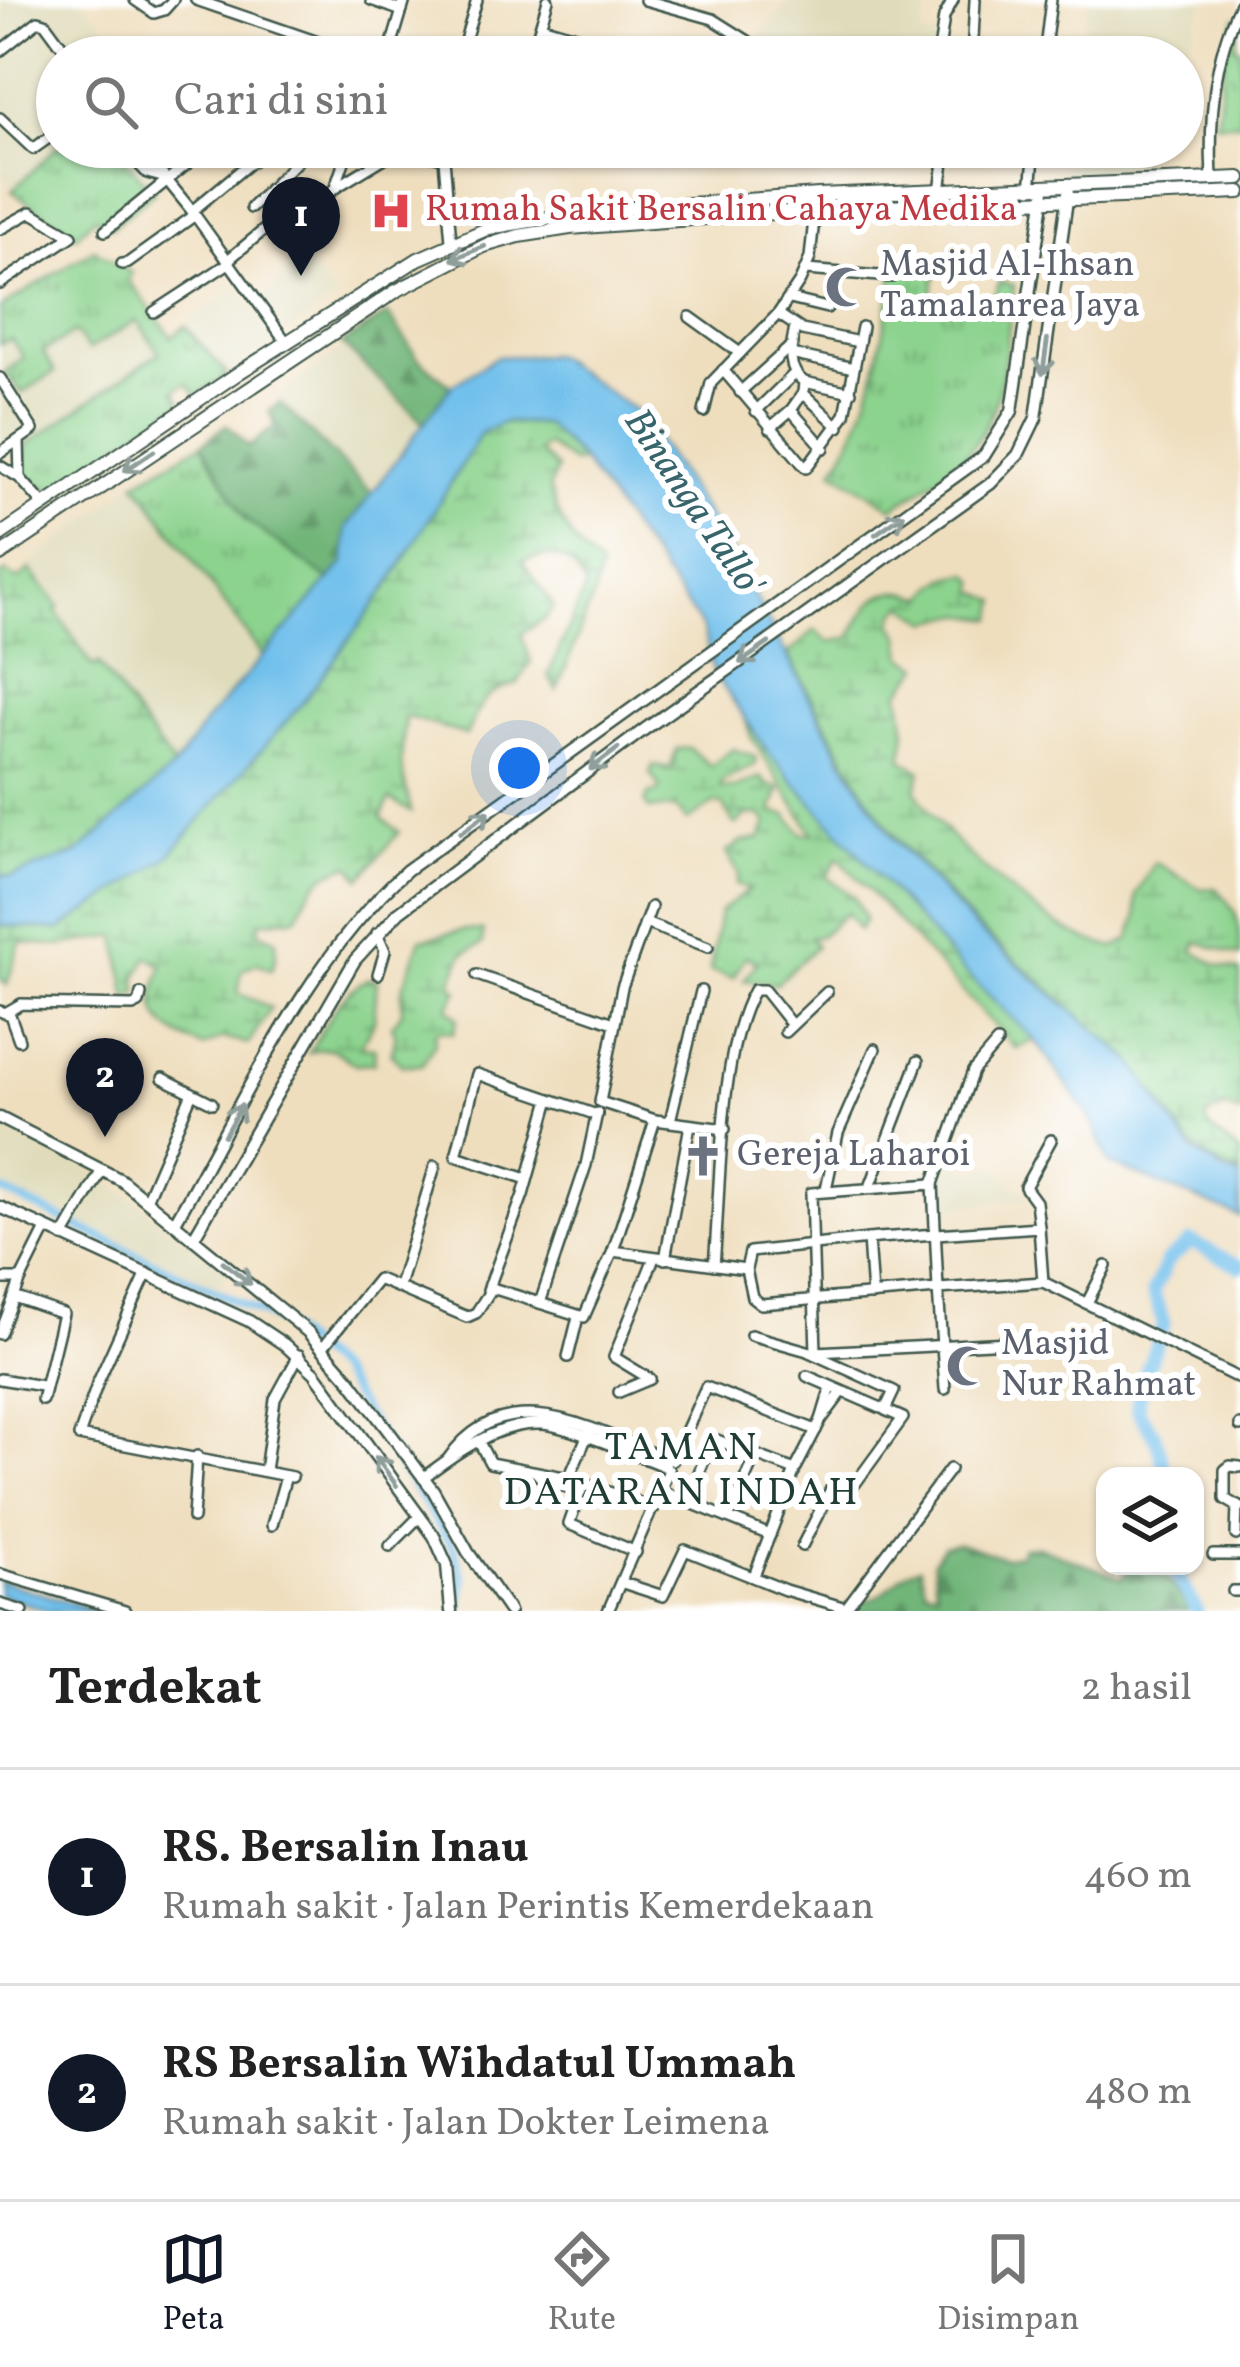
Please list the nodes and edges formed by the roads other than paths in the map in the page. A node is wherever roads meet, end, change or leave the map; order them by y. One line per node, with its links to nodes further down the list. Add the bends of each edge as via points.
1 (135, 0): 2 (street, via 154,13)
2 (173, 0)
3 (198, 0): 15 (street)
4 (371, 0): 12 (street)
5 (477, 0): 17 (street)
6 (548, 0): 13 (street)
7 (645, 0): 20 (street, via 713,19)
8 (952, 0): 21 (street)
9 (975, 0): 22 (street)
10 (1051, 0): 23 (street)
11 (1240, 4): 39 (street, via 1216,76)
12 (404, 5): 16 (street)
13 (541, 26): 18 (street); 19 (street)
14 (55, 36): 24 (street, via 38,21)
15 (299, 36)
16 (394, 36)
17 (466, 36)
18 (538, 36)
19 (575, 36)
20 (740, 36)
21 (941, 36)
22 (972, 36)
23 (1047, 36)
24 (0, 51)
25 (0, 118): 26 (street)
26 (36, 147)
27 (142, 168): 38 (street)
28 (156, 168): 38 (street)
29 (179, 168): 38 (street)
30 (245, 168): 47 (street)
31 (295, 168): 45 (street)
32 (342, 168): 40 (street)
33 (367, 168): 40 (street)
34 (445, 168): 52 (street)
35 (943, 168): 41 (street)
36 (1037, 168): 43 (street)
37 (1240, 178): 39 (highway)
38 (164, 179): 47 (street); 50 (street)
39 (1212, 180): 44 (highway)
40 (335, 188): 48 (street)
41 (940, 191): 43 (highway); 52 (highway, via 590,212 501,225)
42 (1240, 192): 44 (highway)
43 (1040, 193): 44 (highway); 46 (highway); 127 (main road, one-way to 43, via 333,948 375,898 984,456 1012,411)
44 (1068, 193): 95 (main road, one-way to 95, via 1036,418 1018,455 990,484 427,888)
45 (250, 208)
46 (815, 210): 55 (street); 62 (highway, one-way to 62, via 519,236 459,256)
47 (194, 213): 53 (street); 54 (street)
48 (306, 216)
49 (3, 222): 57 (street, via 31,212 72,236)
50 (105, 230)
51 (264, 230): 53 (street)
52 (452, 242): 59 (highway)
53 (229, 261): 61 (street); 68 (street)
54 (122, 264)
55 (806, 270): 56 (street); 58 (street)
56 (892, 277)
57 (0, 284)
58 (790, 299): 60 (street); 63 (street)
59 (353, 300): 62 (highway); 68 (highway)
60 (827, 308)
61 (154, 312)
62 (362, 313): 92 (highway, one-way to 92)
63 (778, 314): 65 (street); 70 (street)
64 (690, 317): 70 (street)
65 (795, 327): 67 (street); 69 (street)
66 (862, 327): 67 (street)
67 (859, 342): 71 (street)
68 (287, 343): 90 (highway)
69 (791, 350): 71 (street); 73 (street); 77 (street)
70 (740, 353): 72 (street)
71 (854, 368): 78 (street)
72 (723, 370): 77 (street); 82 (street, via 709,386)
73 (794, 374): 76 (street); 81 (street)
74 (0, 378): 85 (street, via 33,430)
75 (822, 386): 76 (street); 78 (street); 79 (street)
76 (804, 387): 79 (street); 80 (street)
77 (740, 392): 81 (street)
78 (851, 392): 83 (street)
79 (818, 405): 83 (street)
80 (791, 410): 84 (street); 86 (street)
81 (756, 411): 84 (street)
82 (704, 412)
83 (839, 427): 86 (street)
84 (770, 428): 86 (street, via 804,467)
85 (19, 440): 87 (street); 89 (street)
86 (824, 448)
87 (0, 453)
88 (0, 466): 89 (street)
89 (20, 478): 90 (street)
90 (44, 505): 91 (highway)
91 (0, 535)
92 (0, 555)
93 (651, 907): 94 (street)
94 (645, 922): 96 (street); 103 (street)
95 (377, 934): 97 (street, via 385,951); 132 (main road, via 323,1011)
96 (708, 947)
97 (378, 974)
98 (477, 975): 103 (street)
99 (700, 991): 115 (street)
100 (827, 992): 117 (street, via 788,1028 764,990 754,990 730,1066)
101 (141, 994): 102 (street, via 133,1006 21,1004)
102 (3, 1012): 104 (street)
103 (614, 1023): 112 (street)
104 (19, 1040)
105 (997, 1043): 122 (street, via 973,1071)
106 (875, 1049): 124 (street, via 838,1133)
107 (917, 1061): 123 (street)
108 (163, 1078): 109 (street)
109 (193, 1093): 111 (street); 125 (street)
110 (550, 1099): 112 (street); 121 (street); 121 (street, via 475,1077 456,1156)
111 (212, 1102)
112 (598, 1108): 114 (street); 150 (street)
113 (0, 1118): 120 (main road)
114 (655, 1120): 115 (street); 135 (street)
115 (670, 1121): 116 (street)
116 (690, 1125): 117 (street); 136 (street)
117 (725, 1129): 137 (street)
118 (1051, 1140): 128 (street, via 1025,1187)
119 (434, 1166): 144 (street)
120 (102, 1170): 125 (main road); 131 (street)
121 (527, 1179): 146 (street)
122 (933, 1184): 123 (street); 130 (street)
123 (869, 1187): 124 (street)
124 (826, 1189): 134 (street, via 811,1193)
125 (146, 1201): 127 (main road)
126 (0, 1207): 129 (main road)
127 (175, 1222): 132 (main road)
128 (1039, 1227): 130 (street); 143 (street)
129 (46, 1228): 131 (main road); 142 (street)
130 (937, 1233): 133 (street); 145 (street)
131 (63, 1237): 140 (main road)
132 (194, 1237): 157 (main road, one-way to 157)
133 (868, 1238): 134 (street); 147 (street)
134 (815, 1244): 139 (street, via 752,1251); 149 (street)
135 (614, 1251): 136 (street); 152 (street, via 590,1310)
136 (660, 1258): 137 (street); 167 (street, via 614,1357 650,1379)
137 (714, 1265): 139 (street)
138 (1106, 1266): 151 (street)
139 (746, 1269): 149 (street, via 758,1303)
140 (147, 1273): 159 (main road, via 249,1321); 174 (street, via 78,1433)
141 (0, 1279): 142 (street)
142 (21, 1279): 148 (street)
143 (1043, 1282): 145 (street); 151 (street)
144 (399, 1286): 146 (street, via 467,1317); 157 (street, via 374,1280)
145 (938, 1289): 147 (street); 156 (street)
146 (488, 1290): 150 (street)
147 (872, 1294): 149 (street)
148 (14, 1297): 153 (street); 164 (street, via 63,1314)
149 (816, 1300): 158 (street)
150 (540, 1303): 152 (street)
151 (1087, 1303): 163 (street)
152 (578, 1317): 160 (street)
153 (1, 1329)
154 (752, 1335): 158 (street)
155 (1029, 1341): 156 (street)
156 (942, 1345): 158 (street); 165 (street)
157 (323, 1346): 183 (main road)
158 (813, 1352): 199 (street, via 894,1391 884,1410 903,1418 852,1488 835,1481)
159 (299, 1355): 181 (street, via 275,1399); 191 (main road, one-way to 159)
160 (568, 1358)
161 (807, 1376): 166 (street)
162 (0, 1379): 164 (street)
163 (1240, 1379)
164 (42, 1386): 168 (street)
165 (945, 1389)
166 (837, 1390): 169 (street); 171 (street)
167 (619, 1392)
168 (42, 1400)
169 (881, 1408)
170 (547, 1419): 172 (street); 173 (street); 176 (street, via 496,1420 462,1438)
171 (819, 1425): 177 (street, via 704,1388); 180 (street)
172 (588, 1434): 177 (street); 184 (street)
173 (479, 1442): 176 (street); 182 (street, via 490,1463)
174 (197, 1456): 181 (street); 192 (street)
175 (755, 1456): 180 (street); 187 (street, via 714,1441); 193 (street)
176 (448, 1459): 183 (street)
177 (670, 1464): 186 (street)
178 (1240, 1467): 189 (street, via 1226,1470 1225,1499)
179 (950, 1468): 205 (street, via 846,1608)
180 (795, 1470): 195 (street)
181 (265, 1471): 194 (street, via 289,1477)
182 (536, 1472): 184 (street); 185 (street)
183 (423, 1478): 188 (main road)
184 (569, 1478): 185 (street)
185 (583, 1486): 190 (street); 201 (street, via 569,1524)
186 (662, 1491): 187 (street); 190 (street)
187 (687, 1501): 193 (street)
188 (441, 1503): 191 (main road); 211 (main road)
189 (1238, 1507): 196 (street)
190 (654, 1508): 201 (street)
191 (420, 1516): 198 (street); 210 (main road, via 447,1565)
192 (193, 1518)
193 (728, 1518): 195 (street)
194 (272, 1525)
195 (770, 1534): 205 (street)
196 (1237, 1535)
197 (670, 1544): 200 (street)
198 (390, 1546)
199 (802, 1546)
200 (686, 1550): 205 (street); 206 (street, via 664,1596)
201 (636, 1552): 206 (street)
202 (1213, 1555): 203 (street)
203 (1240, 1555)
204 (0, 1574): 209 (street)
205 (754, 1576)
206 (623, 1583): 212 (street)
207 (0, 1604): 208 (street)
208 (23, 1611)
209 (125, 1611)
210 (451, 1611)
211 (509, 1611)
212 (608, 1611)

